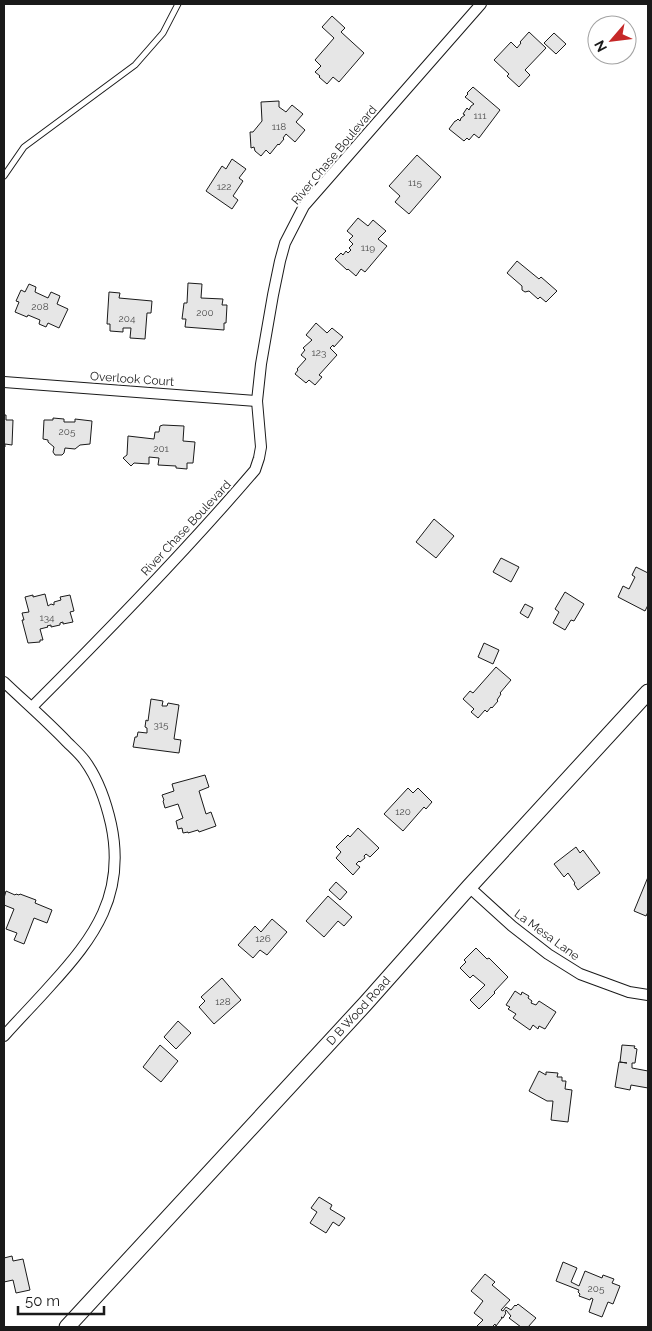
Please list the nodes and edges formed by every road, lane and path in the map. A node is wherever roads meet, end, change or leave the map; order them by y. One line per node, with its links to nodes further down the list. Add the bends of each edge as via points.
1 (178, 4): 3 (lane, via 163,33 135,65 24,147)
2 (481, 4): 5 (street, River Chase Boulevard, via 304,206 285,243 280,261 264,344)
3 (4, 176)
4 (4, 382): 5 (street, Overlook Court)
5 (258, 401): 8 (street, River Chase Boulevard, via 261,447 256,470 98,641)
6 (4, 682): 8 (street)
7 (648, 692): 9 (main road, D B Wood Road)
8 (32, 707): 11 (street, via 85,761 104,797 113,834 113,882 109,900 88,941)
9 (469, 887): 10 (street, La Mesa Lane, via 512,926 580,974 629,992); 12 (main road, D B Wood Road)
10 (648, 995)
11 (4, 1036)
12 (67, 1327)

